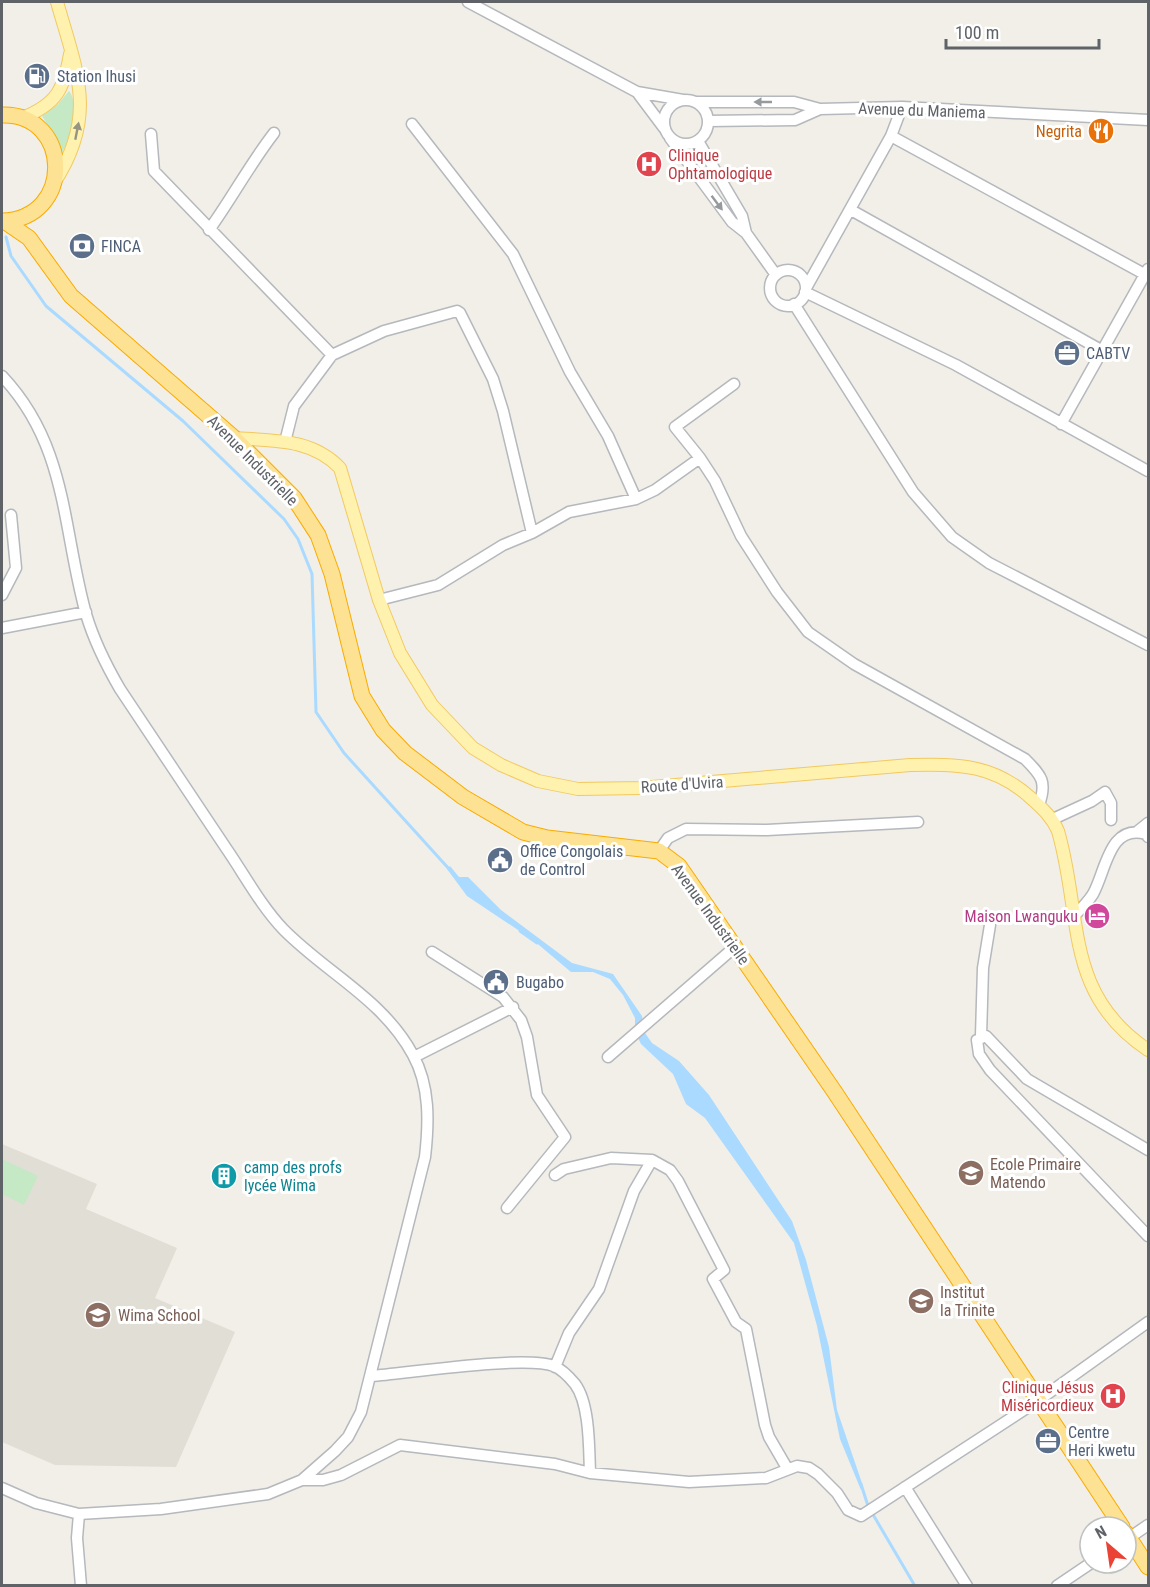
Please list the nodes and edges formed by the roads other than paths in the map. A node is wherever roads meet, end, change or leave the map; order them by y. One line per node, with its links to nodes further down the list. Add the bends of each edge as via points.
1 (57, 2): 3 (main road)
2 (468, 2): 4 (street)
3 (71, 50): 10 (main road, via 61,91 43,108); 20 (main road, one-way to 3, via 71,154 82,108)
4 (637, 92): 5 (street); 14 (street)
5 (683, 100): 6 (street); 14 (street, via 669,108)
6 (696, 102): 8 (street, Avenue du Maniema, one-way to 6, via 794,102); 12 (street, via 704,108)
7 (902, 108): 8 (street, Avenue du Maniema); 11 (street, Avenue du Maniema); 17 (street)
8 (820, 109): 12 (street, via 795,120)
9 (2, 115): 10 (highway)
10 (22, 118): 20 (highway, via 36,126 51,145 56,160)
11 (1149, 120)
12 (708, 121): 19 (street)
13 (412, 124): 40 (street, via 513,254 570,372 608,436)
14 (664, 128): 18 (street)
15 (274, 133): 24 (street)
16 (151, 134): 24 (street, via 154,171)
17 (891, 136): 22 (street); 27 (street)
18 (670, 138): 19 (street, via 682,144); 25 (street, one-way to 25, via 732,222)
19 (698, 141): 25 (street, via 742,216)
20 (54, 184): 21 (highway)
21 (37, 208): 23 (highway, via 22,218); 26 (highway, Avenue Industrielle, via 36,232)
22 (851, 210): 29 (street); 31 (street)
23 (3, 221): 26 (highway, Avenue Industrielle, via 29,238)
24 (209, 230): 32 (street)
25 (746, 233): 28 (street)
26 (46, 262): 36 (highway, Avenue Industrielle, via 70,296)
27 (1147, 273): 31 (street)
28 (776, 275): 29 (street, via 792,271 802,277); 30 (street, via 770,286 773,298 783,306)
29 (806, 290): 30 (street); 35 (street)
30 (794, 304): 47 (street, via 913,492 952,537 989,562)
31 (1101, 350): 35 (street)
32 (332, 356): 37 (street, via 294,406); 42 (street, via 384,331 453,310 460,313 493,379)
33 (2, 376): 45 (street, via 27,409 53,462 67,511)
34 (734, 384): 38 (street, via 675,427)
35 (1061, 424): 39 (street)
36 (234, 438): 37 (main road, Route d'Uvira); 54 (highway, Avenue Industrielle, via 294,498 318,535 332,574 362,696 394,744 463,797 523,832)
37 (285, 442): 44 (main road, Route d'Uvira, via 323,452 340,468)
38 (700, 458): 40 (street); 48 (street, via 741,536 808,632 854,664 1025,759 1042,783)
39 (1149, 471)
40 (636, 499): 42 (street, via 569,512)
41 (11, 514): 43 (street, via 16,568)
42 (532, 534): 44 (street, via 503,545 438,585)
43 (2, 595)
44 (379, 600): 48 (main road, Route d'Uvira, via 396,646 432,705 473,748 538,781 578,789 640,788 954,764 1014,782)
45 (86, 612): 46 (street); 62 (street, via 104,661 120,689 272,916 305,949 380,1009)
46 (2, 628)
47 (1149, 645)
48 (1039, 805): 49 (main road, Route d'Uvira)
49 (1053, 819): 50 (street, via 1106,792); 55 (main road, Route d'Uvira)
50 (1111, 820)
51 (918, 822): 54 (street, via 767,830 686,829 668,838)
52 (1149, 823): 53 (street)
53 (1144, 834): 55 (street, via 1121,836 1115,843 1093,894)
54 (659, 851): 57 (highway, Avenue Industrielle, via 679,866)
55 (1075, 915): 61 (main road, Route d'Uvira, via 1082,963 1095,994 1120,1027)
56 (990, 925): 60 (street, via 982,978)
57 (736, 946): 63 (street); 72 (highway, Avenue Industrielle)
58 (432, 952): 59 (street)
59 (513, 1007): 62 (street); 67 (street, via 528,1037 537,1095 565,1137)
60 (981, 1036): 64 (street, via 992,1041 1027,1079); 68 (street, via 979,1054 990,1070)
61 (1149, 1050)
62 (414, 1057): 71 (street, via 426,1098 425,1156)
63 (608, 1057)
64 (1149, 1150)
65 (652, 1160): 66 (street, via 611,1158 564,1168); 70 (street, via 634,1191 599,1289 569,1333); 73 (street, via 670,1170 678,1180 724,1270 713,1279 736,1322 746,1329 765,1425)
66 (555, 1174)
67 (507, 1208)
68 (1149, 1236)
69 (1149, 1322): 72 (street)
70 (555, 1367): 71 (street, via 501,1364); 74 (street, via 576,1385 582,1401)
71 (372, 1376): 75 (street, via 348,1437)
72 (1038, 1400): 76 (street); 79 (highway, Avenue Industrielle)
73 (788, 1468): 74 (street, via 759,1479 689,1482); 76 (street, via 809,1468 837,1492 848,1510 861,1516)
74 (590, 1473): 75 (street, via 555,1464 400,1445 341,1475)
75 (302, 1480): 78 (street, via 268,1494 214,1504)
76 (905, 1487): 84 (street)
77 (2, 1488): 78 (street, via 36,1503)
78 (79, 1514): 83 (street)
79 (1113, 1515)
80 (1138, 1552): 81 (highway, Avenue Industrielle)
81 (1149, 1567)
82 (1078, 1572): 85 (street)
83 (81, 1586)
84 (967, 1586)
85 (1057, 1586)

